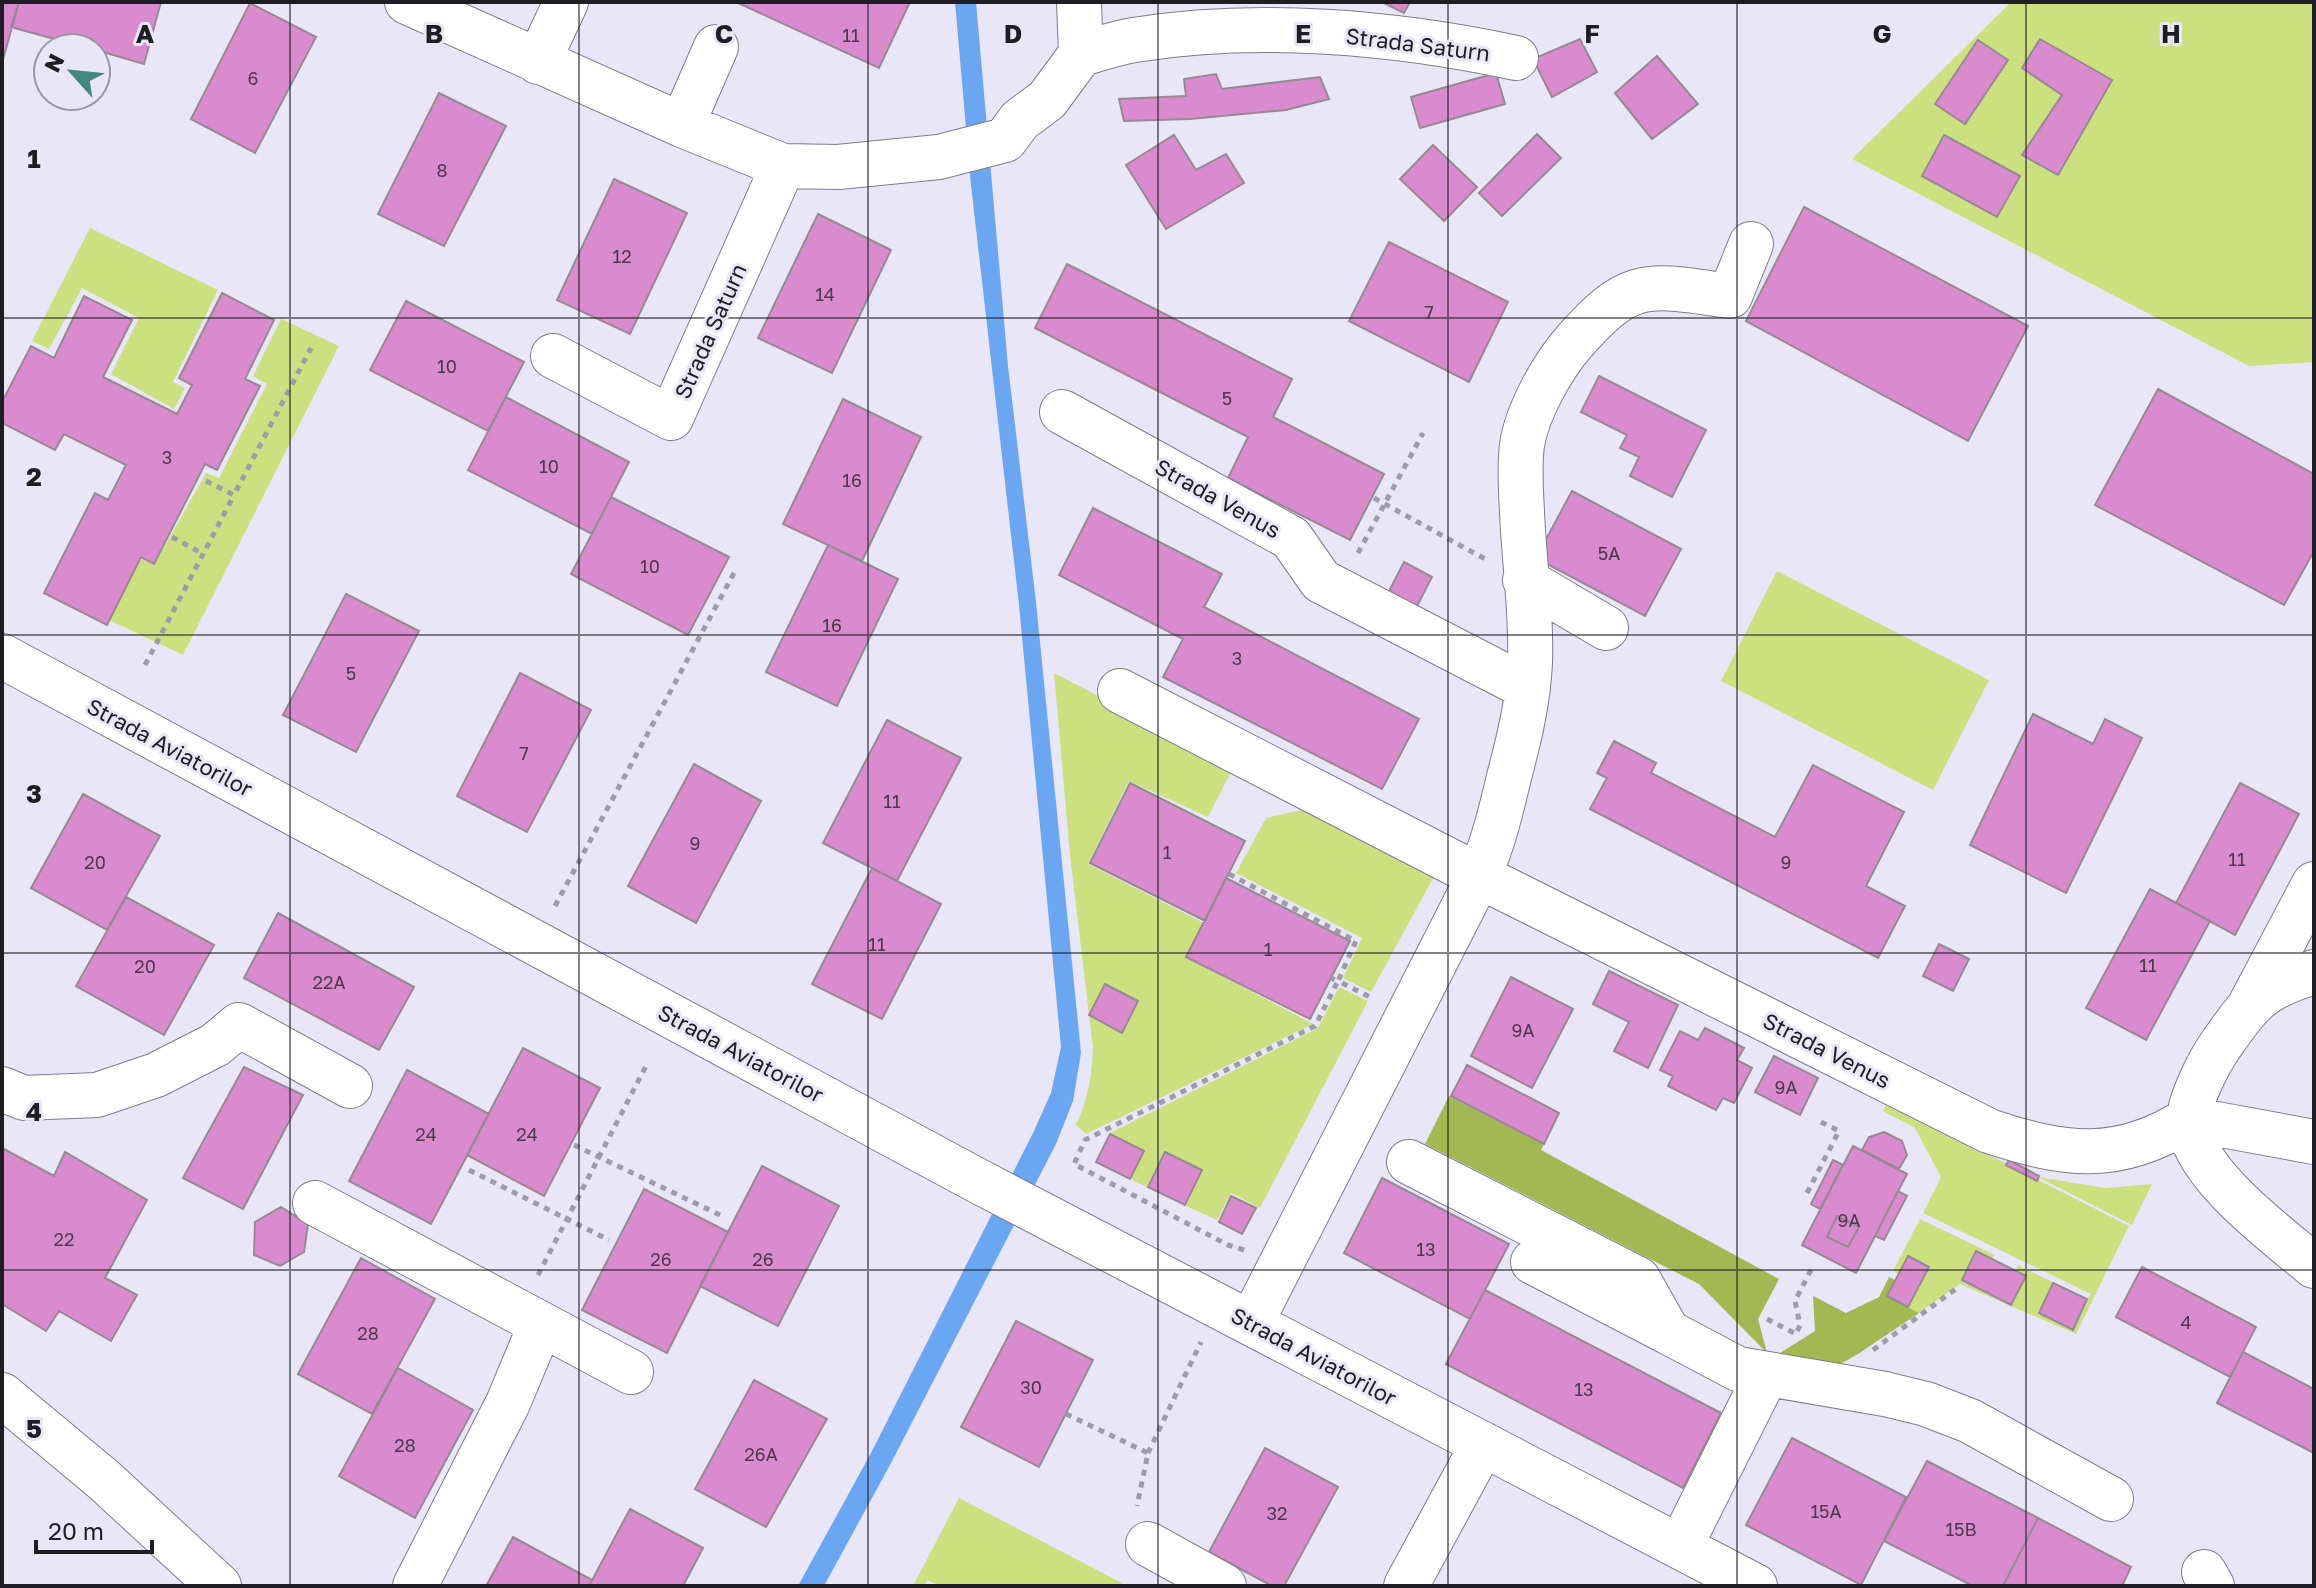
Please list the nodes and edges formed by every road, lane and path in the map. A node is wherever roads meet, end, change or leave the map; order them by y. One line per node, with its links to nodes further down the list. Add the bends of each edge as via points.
1 (407, 2): 7 (street)
2 (566, 2): 7 (street)
3 (1079, 2): 5 (street)
4 (716, 47): 8 (street)
5 (1081, 54): 6 (street, Strada Saturn, via 1131,40 1200,33 1306,32 1386,35); 9 (street, via 1047,100 1020,120 1005,140 939,157 838,167)
6 (1516, 58)
7 (538, 62): 8 (street)
8 (682, 125): 9 (street)
9 (783, 166): 12 (street, Strada Saturn, via 671,418)
10 (1751, 244): 22 (street, via 1730,296 1636,290 1593,320 1566,352 1531,412 1522,444)
11 (311, 348): 16 (path)
12 (553, 356)
13 (1062, 412): 26 (street, Strada Venus, via 1291,538 1321,581)
14 (1423, 433): 18 (path)
15 (206, 481): 16 (path)
16 (234, 495): 20 (path)
17 (1374, 498): 18 (path)
18 (1386, 504): 22 (path)
19 (172, 537): 20 (path)
20 (203, 554): 25 (path)
21 (734, 573): 31 (path)
22 (1525, 580): 23 (street); 26 (street)
23 (1606, 628)
24 (2, 656): 31 (street, Strada Aviatorilor)
25 (145, 665)
26 (1528, 688): 29 (street, via 1496,830)
27 (1120, 691): 29 (street, Strada Venus)
28 (1229, 874): 34 (path, via 1356,941)
29 (1479, 876): 40 (street, Strada Venus, via 1989,1131 2059,1151 2096,1152 2130,1147); 59 (street)
30 (2314, 884): 36 (street)
31 (536, 942): 59 (street, Strada Aviatorilor)
32 (2314, 972): 36 (street)
33 (1331, 978): 34 (path)
34 (1338, 981): 35 (path); 52 (path, via 1315,1026 1085,1140 1074,1164 1240,1251)
35 (1380, 1002)
36 (2251, 1003): 40 (street, via 2213,1056)
37 (646, 1066): 44 (path)
38 (350, 1086): 39 (street, via 239,1025 215,1045 156,1075 97,1095 24,1098)
39 (2, 1089)
40 (2189, 1119): 42 (street); 55 (street, via 2209,1170)
41 (1817, 1120): 47 (path, via 1839,1131)
42 (2314, 1142)
43 (574, 1145): 44 (path)
44 (599, 1157): 49 (path); 50 (path)
45 (1409, 1162): 60 (street, via 1638,1279)
46 (469, 1170): 50 (path)
47 (1807, 1193)
48 (315, 1203): 57 (street)
49 (720, 1215)
50 (567, 1219): 51 (path); 57 (path)
51 (609, 1240)
52 (1255, 1248)
53 (1533, 1262): 60 (street)
54 (1813, 1266): 58 (path, via 1795,1301 1800,1325 1796,1334)
55 (2314, 1266)
56 (1957, 1288): 64 (path)
57 (529, 1318): 62 (street); 74 (street, via 508,1403)
58 (1767, 1319)
59 (1251, 1323): 67 (street, Strada Aviatorilor)
60 (1668, 1332): 63 (street, via 1738,1369)
61 (1204, 1336): 68 (path)
62 (631, 1372)
63 (1766, 1375): 64 (street); 71 (street)
64 (1827, 1383): 69 (street, via 1926,1404 1970,1421)
65 (2, 1395): 73 (street)
66 (1066, 1414): 68 (path)
67 (1483, 1444): 71 (street, Strada Aviatorilor); 75 (street)
68 (1148, 1453): 70 (path, via 1131,1536)
69 (2111, 1499)
70 (1148, 1544): 72 (street)
71 (1680, 1547): 76 (street, Strada Aviatorilor)
72 (1220, 1585)
73 (219, 1586)
74 (415, 1586)
75 (1406, 1586)
76 (1755, 1586)

